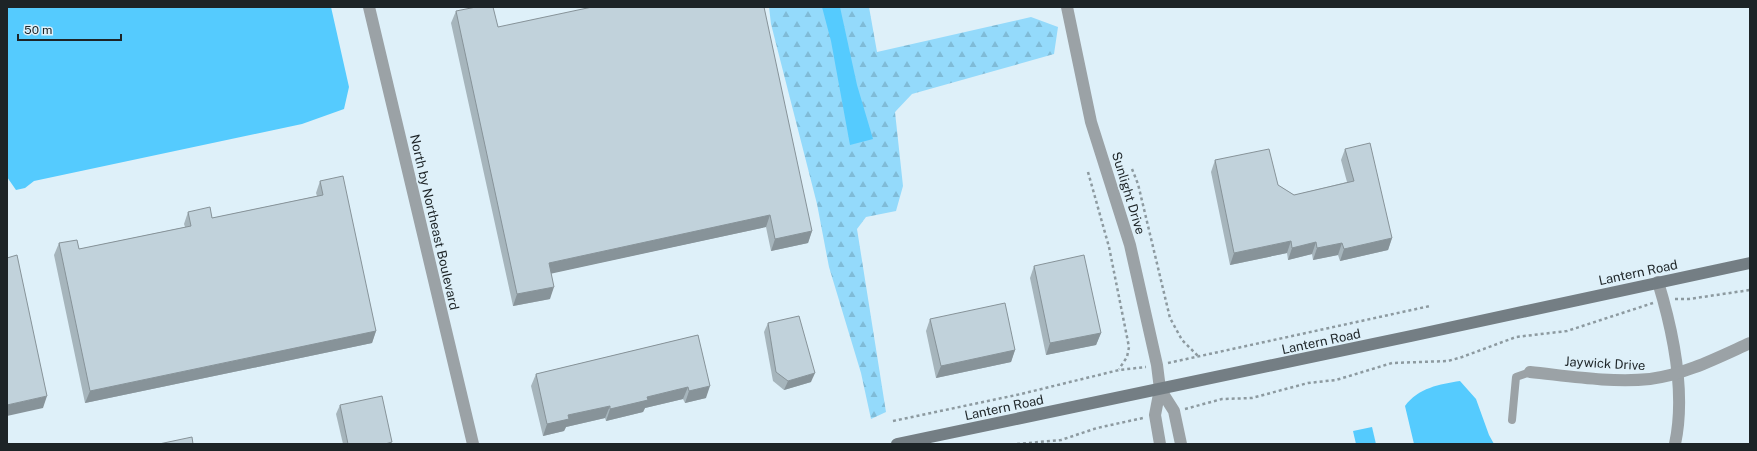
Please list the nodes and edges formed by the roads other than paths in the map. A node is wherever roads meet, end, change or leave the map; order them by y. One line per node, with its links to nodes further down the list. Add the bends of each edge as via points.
1 (369, 7): 10 (street, North by Northeast Boulevard)
2 (1067, 7): 8 (street, Sunlight Drive, via 1091,122 1130,245)
3 (1750, 263): 4 (street, Lantern Road)
4 (1658, 282): 7 (street); 8 (street, Lantern Road)
5 (1750, 343): 7 (street, Jaywick Drive)
6 (1530, 372): 7 (street, Jaywick Drive, via 1636,380); 9 (lane, via 1516,377)
7 (1677, 373): 14 (street, via 1680,395 1679,426)
8 (1160, 389): 11 (street, Lantern Road); 12 (street, via 1155,415); 13 (street, via 1174,411)
9 (1512, 420)
10 (473, 444)
11 (898, 444)
12 (1160, 444)
13 (1181, 444)
14 (1675, 444)

